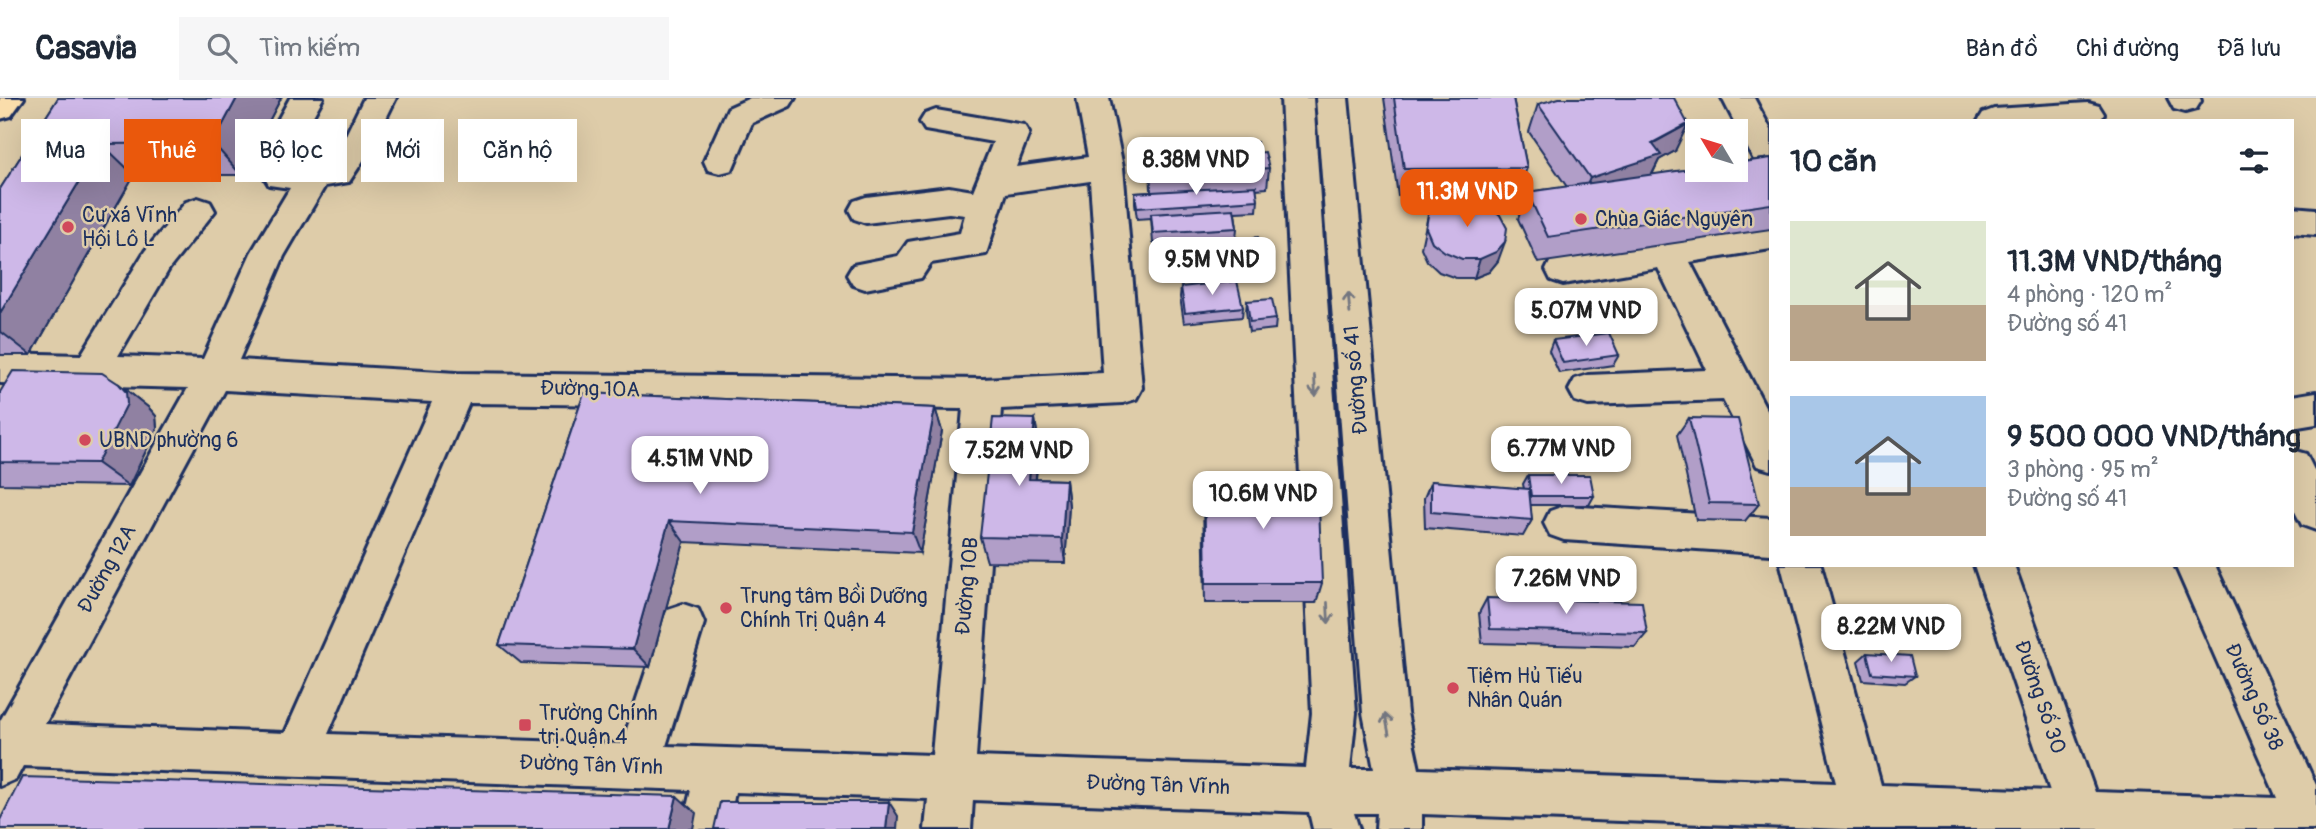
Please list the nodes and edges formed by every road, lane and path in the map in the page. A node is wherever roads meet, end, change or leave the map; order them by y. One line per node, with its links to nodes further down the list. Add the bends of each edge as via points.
1 (8, 98): 9 (main road)
2 (307, 98): 11 (street)
3 (380, 98): 15 (street)
4 (779, 98): 16 (street, via 739,116)
5 (1093, 98): 17 (street)
6 (1297, 98): 53 (street, Đường số 41, one-way to 53, via 1334,713)
7 (1332, 98): 54 (street, Đường số 41, one-way to 7, via 1385,713)
8 (1738, 98): 14 (street)
9 (0, 108)
10 (2084, 111): 12 (street)
11 (293, 119)
12 (2012, 119)
13 (936, 122): 19 (street, via 1013,133)
14 (1769, 157)
15 (347, 159)
16 (720, 161)
17 (1106, 167): 19 (street); 35 (street, Đường 10A, via 1123,388)
18 (311, 182): 31 (street, Đường 12A, via 268,253)
19 (990, 194): 20 (street); 27 (street, via 974,246 920,251 909,268)
20 (866, 210)
21 (198, 211): 30 (street, via 158,260)
22 (2294, 220): 23 (street)
23 (2316, 222)
24 (1769, 236): 25 (street)
25 (1668, 252): 26 (street); 32 (street)
26 (1563, 270)
27 (865, 275)
28 (0, 368): 29 (street, Đường 10A)
29 (50, 369): 30 (street, Đường 10A); 36 (street)
30 (91, 370): 31 (street, Đường 10A)
31 (215, 374): 33 (street, Đường 10A); 48 (street, Đường 12A)
32 (1733, 384): 34 (street); 39 (street)
33 (457, 388): 35 (street, Đường 10A); 49 (street)
34 (1588, 390)
35 (983, 394): 52 (street, Đường 10B)
36 (31, 402)
37 (2316, 408): 38 (street)
38 (2294, 412)
39 (1769, 450)
40 (2294, 470): 41 (street)
41 (2316, 513)
42 (1564, 523): 43 (street)
43 (1769, 536)
44 (1802, 567): 56 (street)
45 (1995, 567): 57 (street, Đường Số 30)
46 (2196, 567): 58 (street, Đường Số 38)
47 (682, 623): 50 (street)
48 (3, 751): 49 (street, Đường Tân Vĩnh)
49 (297, 755): 50 (street, Đường Tân Vĩnh)
50 (637, 767): 51 (street, Đường Tân Vĩnh)
51 (717, 769): 52 (street, Đường Tân Vĩnh); 59 (street)
52 (951, 778): 53 (street, Đường Tân Vĩnh); 60 (street, Đường 10B)
53 (1331, 810): 54 (street, Đường Tân Vĩnh)
54 (1400, 810): 55 (street, Đường Tân Vĩnh)
55 (1687, 815): 56 (street, Đường Tân Vĩnh)
56 (1867, 818): 57 (street, Đường Tân Vĩnh)
57 (2083, 822): 58 (street, Đường Tân Vĩnh)
58 (2313, 824)
59 (705, 829)
60 (948, 829)

